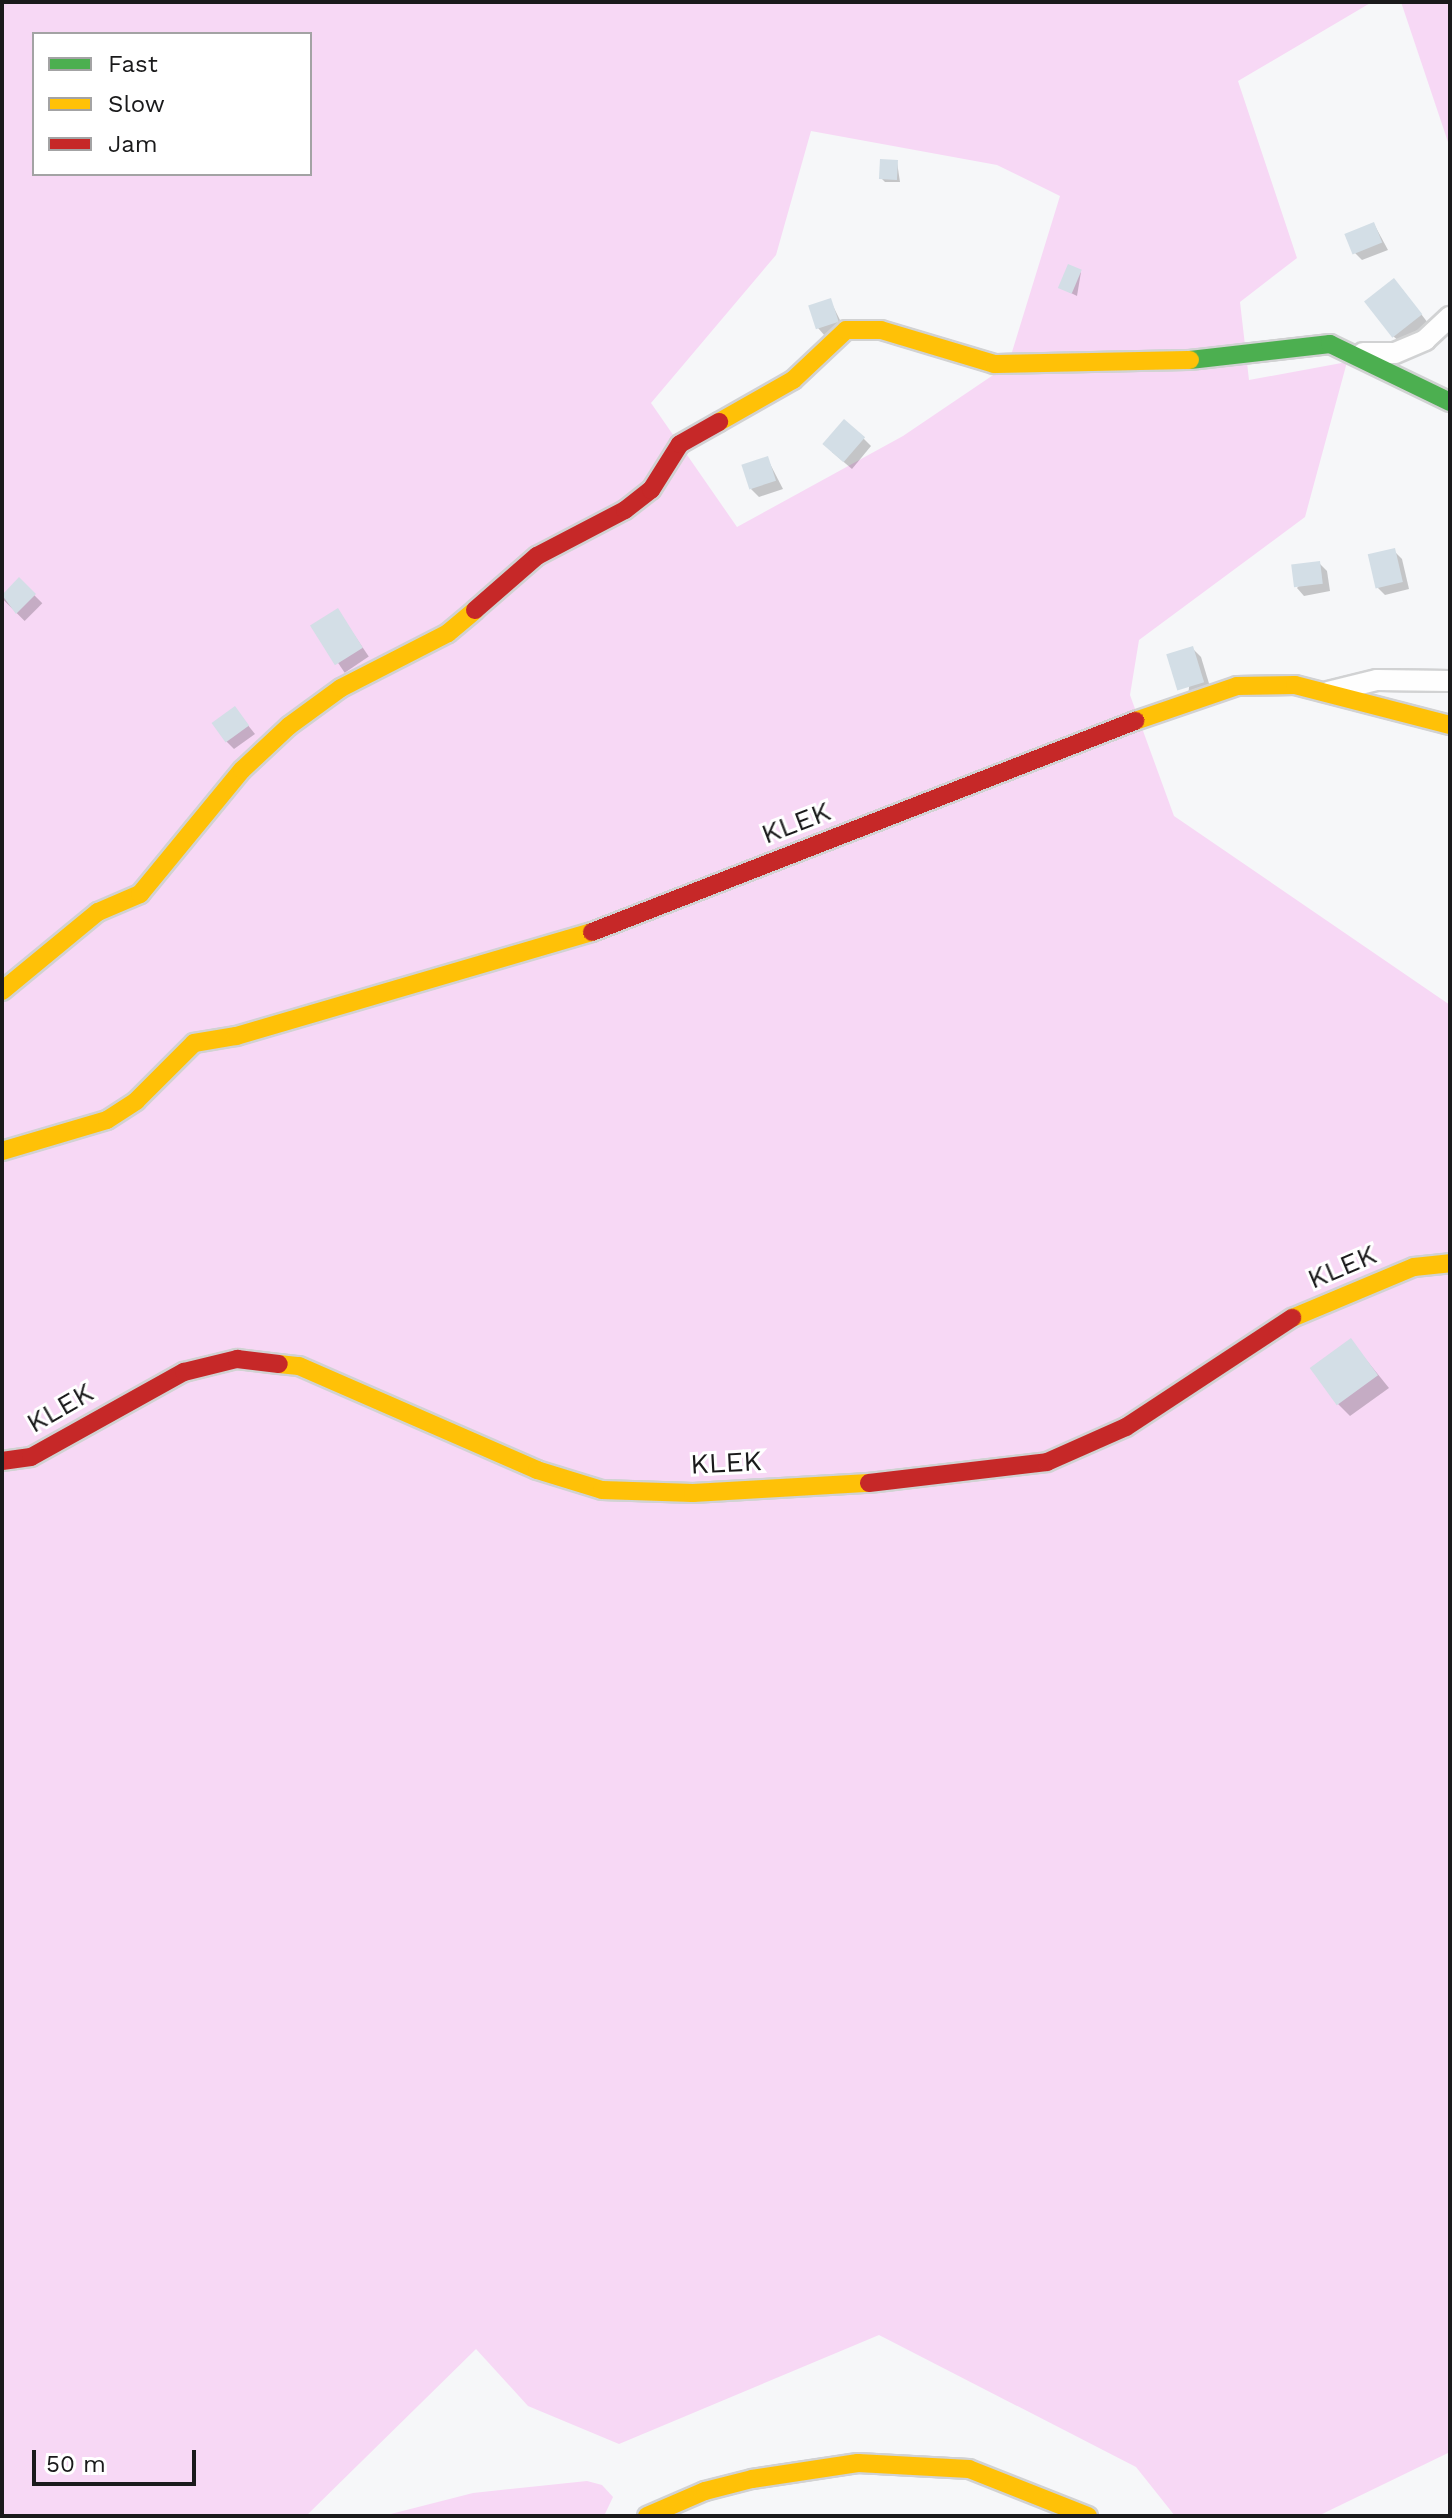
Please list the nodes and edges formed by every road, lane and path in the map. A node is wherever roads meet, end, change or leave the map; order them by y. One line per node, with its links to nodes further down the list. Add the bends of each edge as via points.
1 (1450, 317): 2 (street, via 1425,340 1395,353)
2 (1351, 353): 3 (street); 7 (street, via 1330,344 1197,361 994,364 881,330 846,330 793,380 680,444 651,490 625,510 537,556 448,633 341,688 289,726 242,770 140,894 98,912)
3 (1450, 402)
4 (1450, 681): 5 (street, via 1377,680)
5 (1328, 692): 6 (street, KLEK); 8 (street, KLEK, via 1262,684 1209,694 596,932 236,1036 209,1038 178,1055 136,1101 107,1120)
6 (1450, 725)
7 (2, 991)
8 (2, 1151)
9 (1450, 1263): 10 (street, KLEK, via 1414,1267 1293,1318 1147,1416 1047,1462 1020,1468 911,1481 693,1493 602,1490 548,1475 299,1366 237,1359 184,1372 31,1457)
10 (2, 1461)
11 (647, 2516): 12 (street, via 705,2491 752,2479 858,2463 969,2469)
12 (1088, 2516)

